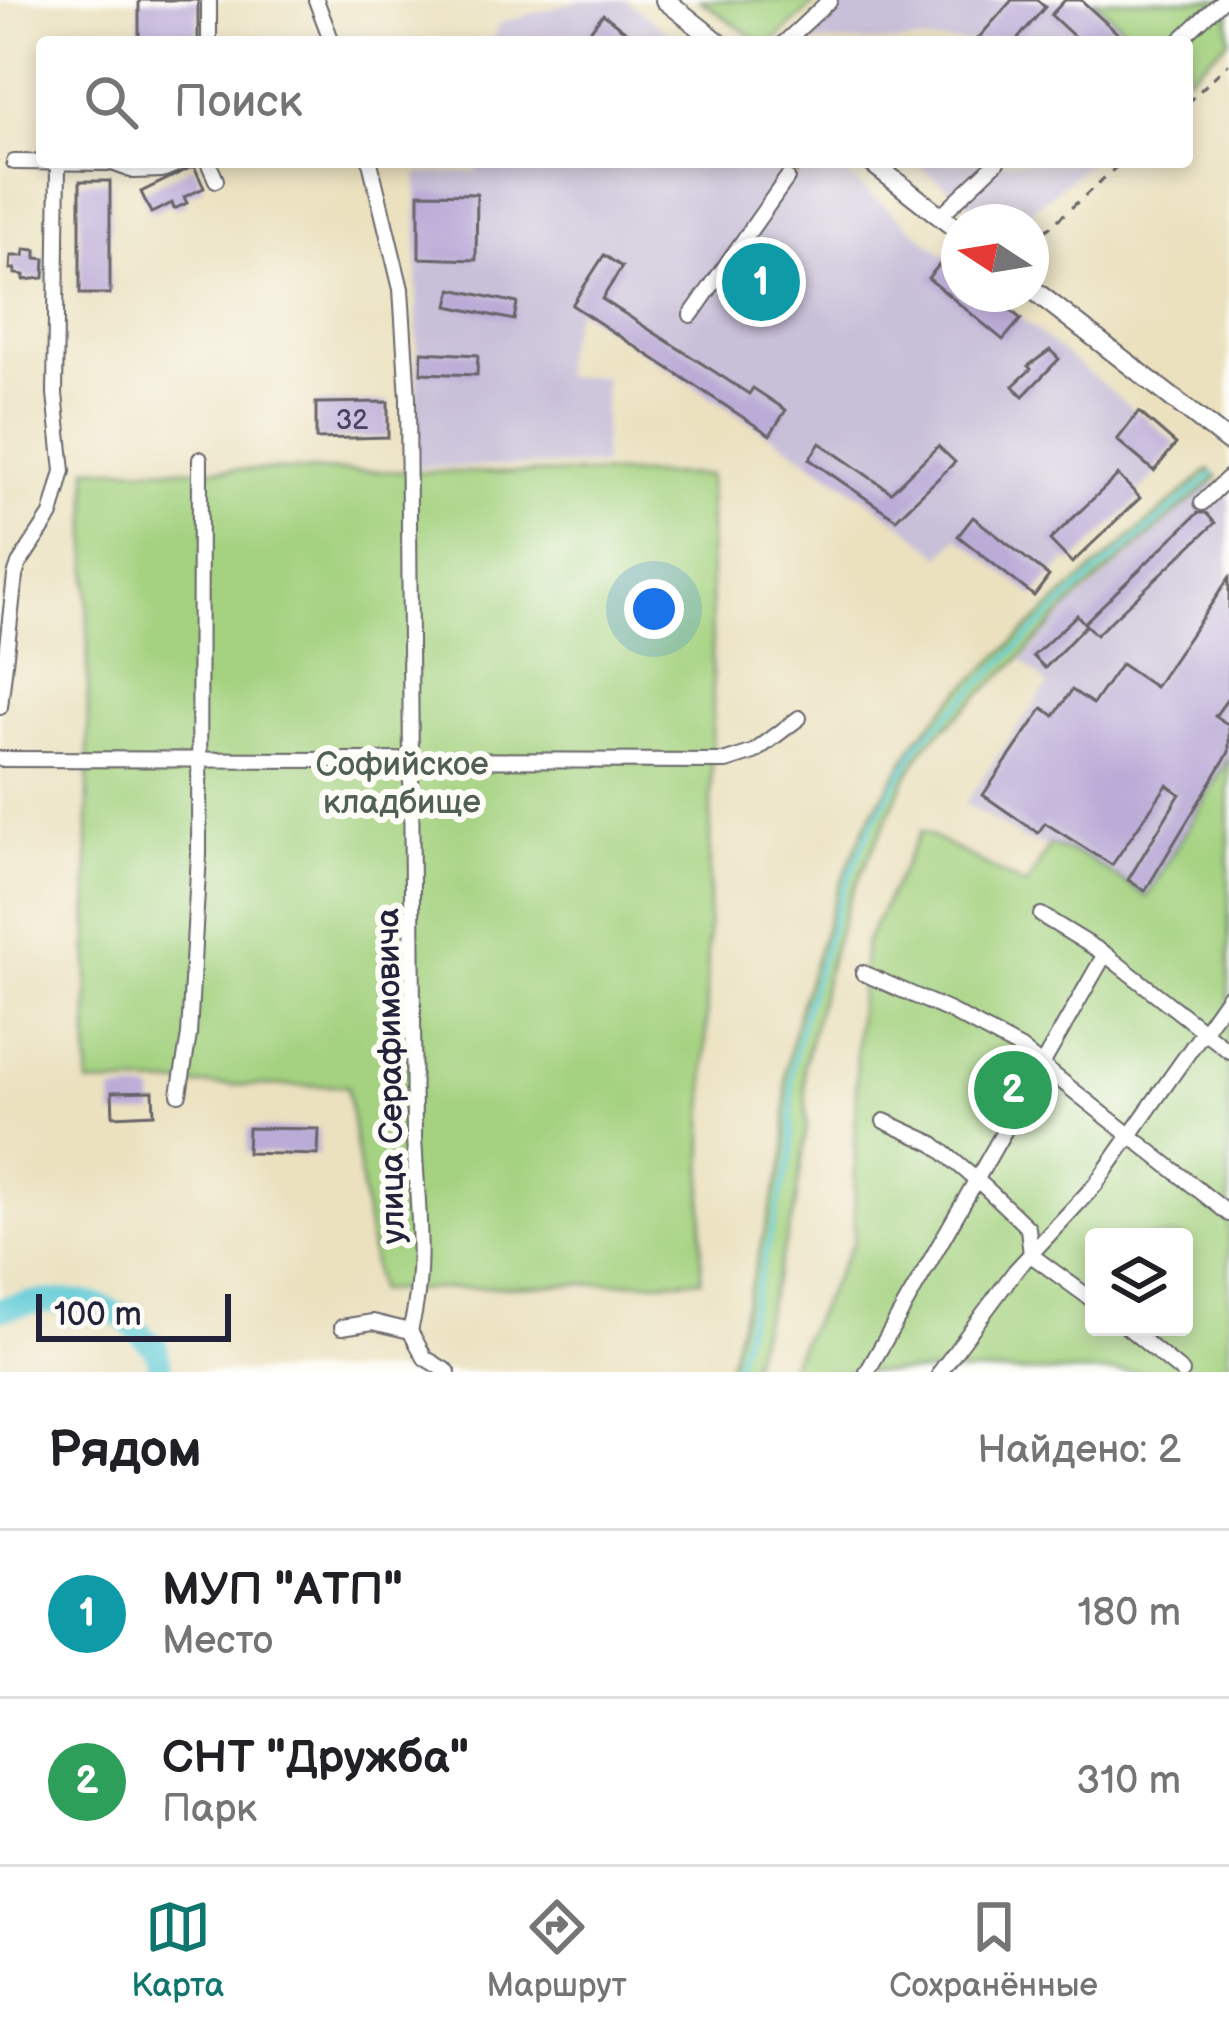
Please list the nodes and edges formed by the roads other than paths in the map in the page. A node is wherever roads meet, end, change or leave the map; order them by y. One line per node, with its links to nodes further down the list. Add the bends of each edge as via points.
1 (209, 0): 8 (street)
2 (316, 0): 9 (street)
3 (665, 0): 10 (main road)
4 (830, 0): 11 (street)
5 (1198, 0): 7 (street)
6 (1223, 0): 7 (street)
7 (1210, 11): 12 (street)
8 (209, 36)
9 (330, 36)
10 (710, 36)
11 (791, 36)
12 (1184, 36)
13 (14, 162): 14 (street)
14 (36, 164)
15 (58, 168): 31 (street, via 55,394 63,471 51,515 19,564)
16 (126, 168): 17 (street)
17 (167, 168)
18 (211, 168): 23 (street)
19 (371, 168): 35 (street, улица Серафимовича, via 401,289)
20 (880, 168): 24 (main road)
21 (992, 168): 24 (street)
22 (787, 178): 26 (street)
23 (216, 180)
24 (940, 216)
25 (1049, 301): 27 (main road)
26 (691, 315)
27 (1229, 442)
28 (200, 459): 34 (street)
29 (1229, 477): 30 (street)
30 (1202, 502)
31 (0, 707)
32 (799, 718): 35 (street, via 754,752 726,761)
33 (0, 759): 34 (street)
34 (199, 760): 35 (street); 43 (street, via 189,1035)
35 (410, 760): 51 (street, улица Серафимовича, via 420,1250)
36 (1041, 915): 37 (street)
37 (1105, 954): 40 (street); 42 (street)
38 (863, 973): 42 (street, via 950,1011)
39 (1229, 995): 40 (street)
40 (1204, 1032): 41 (street); 45 (street)
41 (1229, 1052)
42 (1041, 1065): 45 (street); 46 (street)
43 (179, 1094)
44 (884, 1121): 46 (street, via 934,1144)
45 (1129, 1137): 47 (street); 48 (street)
46 (975, 1179): 48 (street, via 1028,1228); 54 (street)
47 (1229, 1214)
48 (1031, 1255): 49 (street); 55 (street)
49 (1085, 1294)
50 (342, 1327): 51 (street, via 373,1322)
51 (410, 1330): 53 (street, via 425,1358)
52 (1138, 1336): 56 (street)
53 (448, 1372)
54 (867, 1372)
55 (940, 1372)
56 (1182, 1372)

